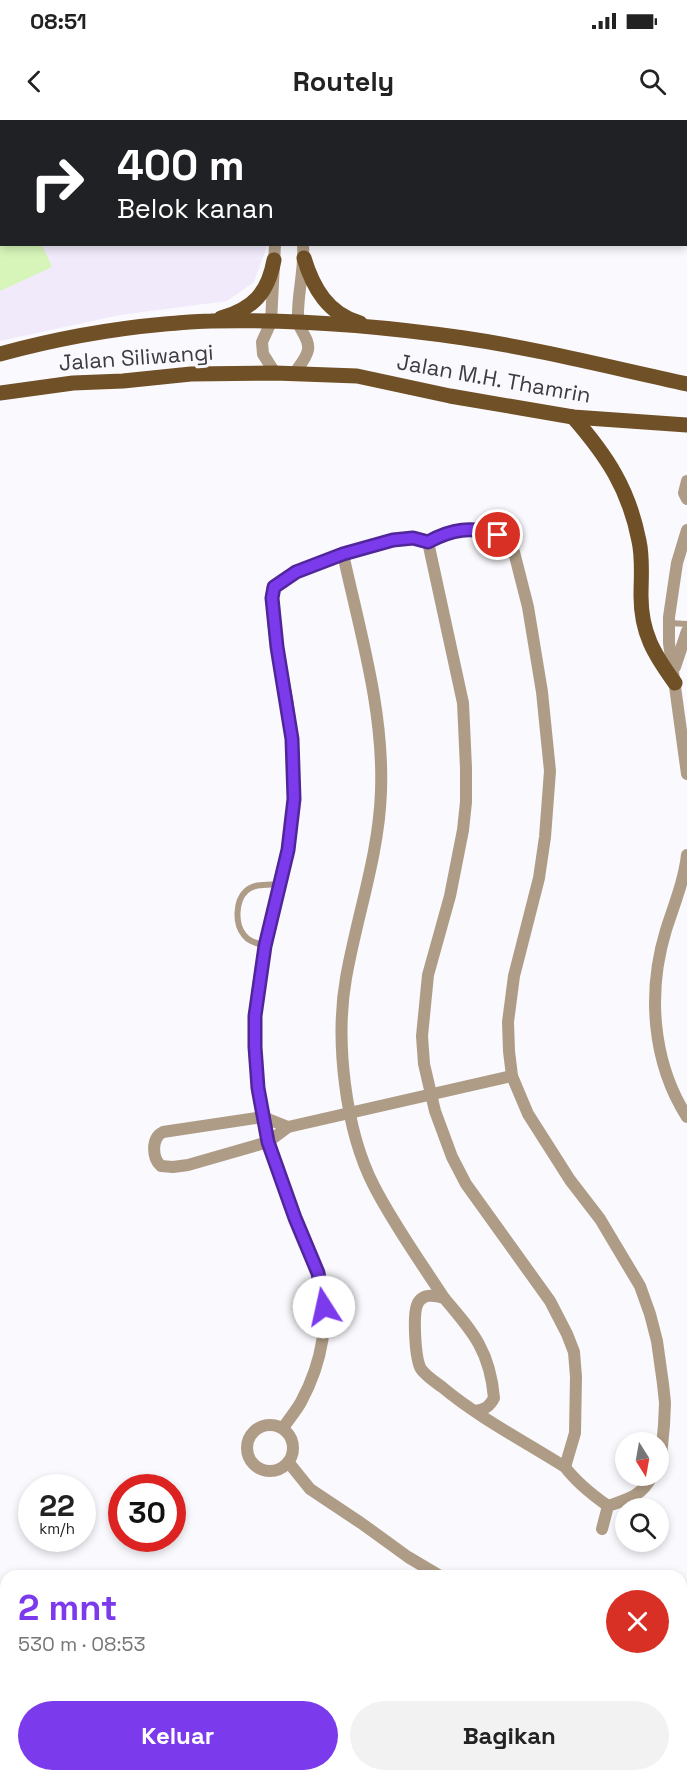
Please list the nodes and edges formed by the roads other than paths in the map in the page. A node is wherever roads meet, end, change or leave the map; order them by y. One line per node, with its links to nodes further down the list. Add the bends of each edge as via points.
1 (275, 246): 3 (street)
2 (304, 251): 6 (street); 7 (main road, via 310,279 321,297 337,312)
3 (274, 261): 4 (main road, via 272,274 258,298 235,314); 5 (street)
4 (209, 321): 5 (main road, Jalan Siliwangi); 8 (main road, Jalan Siliwangi, via 91,333)
5 (271, 322): 6 (main road); 9 (street, via 262,342 263,354)
6 (298, 322): 7 (main road, Jalan M.H. Thamrin); 10 (street, via 308,348)
7 (377, 327): 11 (main road, Jalan M.H. Thamrin, via 498,344)
8 (0, 354)
9 (276, 374): 10 (main road); 12 (main road, Jalan Siliwangi, via 191,374)
10 (294, 374): 13 (main road, Jalan M.H. Thamrin, via 357,376)
11 (687, 384)
12 (0, 393)
13 (573, 417): 14 (main road, Jalan M.H. Thamrin); 24 (main road, via 605,457 633,515 640,543 643,623 650,645)
14 (687, 425)
15 (687, 481): 16 (street)
16 (687, 499)
17 (687, 530): 20 (street)
18 (428, 542): 19 (street, via 413,538 393,540); 29 (street, via 443,534 482,530 504,538 510,545 528,608 542,693 549,796 539,878 514,976 508,1022); 30 (street, via 463,703 466,768 463,830 428,975 424,1009 422,1036)
19 (343, 554): 27 (street, via 296,572 274,587 277,647 294,763 292,828); 31 (street, via 376,704 382,759 379,817 345,980 342,1013 341,1042)
20 (683, 555): 21 (street, via 676,564)
21 (669, 623): 22 (lane); 24 (street)
22 (687, 624)
23 (687, 631): 24 (street)
24 (674, 677): 25 (street)
25 (687, 774)
26 (687, 855): 33 (street, via 666,931 654,998 661,1053)
27 (279, 884): 28 (street); 28 (lane, via 246,891 239,904 237,923 242,934)
28 (265, 946): 32 (street, via 255,1016)
29 (512, 1076): 30 (street); 39 (street, via 528,1114 600,1219 639,1286 657,1341 665,1403)
30 (430, 1095): 31 (street); 41 (street, via 466,1184 550,1301 574,1352 575,1433)
31 (350, 1113): 34 (street); 36 (street, via 373,1185)
32 (263, 1117): 34 (street); 35 (street); 35 (street, via 163,1132 156,1137 155,1156 159,1165 173,1167)
33 (687, 1117)
34 (288, 1127): 35 (street)
35 (268, 1142): 38 (street, via 318,1273 325,1320 312,1378)
36 (444, 1298): 37 (street, via 485,1355 494,1398 488,1407); 37 (street, via 429,1295 418,1303 418,1362 426,1374)
37 (475, 1411): 41 (street)
38 (283, 1428): 40 (street, via 294,1444); 40 (street, via 270,1424 257,1429 249,1439 247,1452 253,1464 264,1471 278,1470)
39 (663, 1432)
40 (289, 1463): 45 (street, via 310,1489)
41 (565, 1467): 43 (street)
42 (647, 1486): 43 (street)
43 (608, 1506): 44 (street)
44 (602, 1529)
45 (430, 1570)

